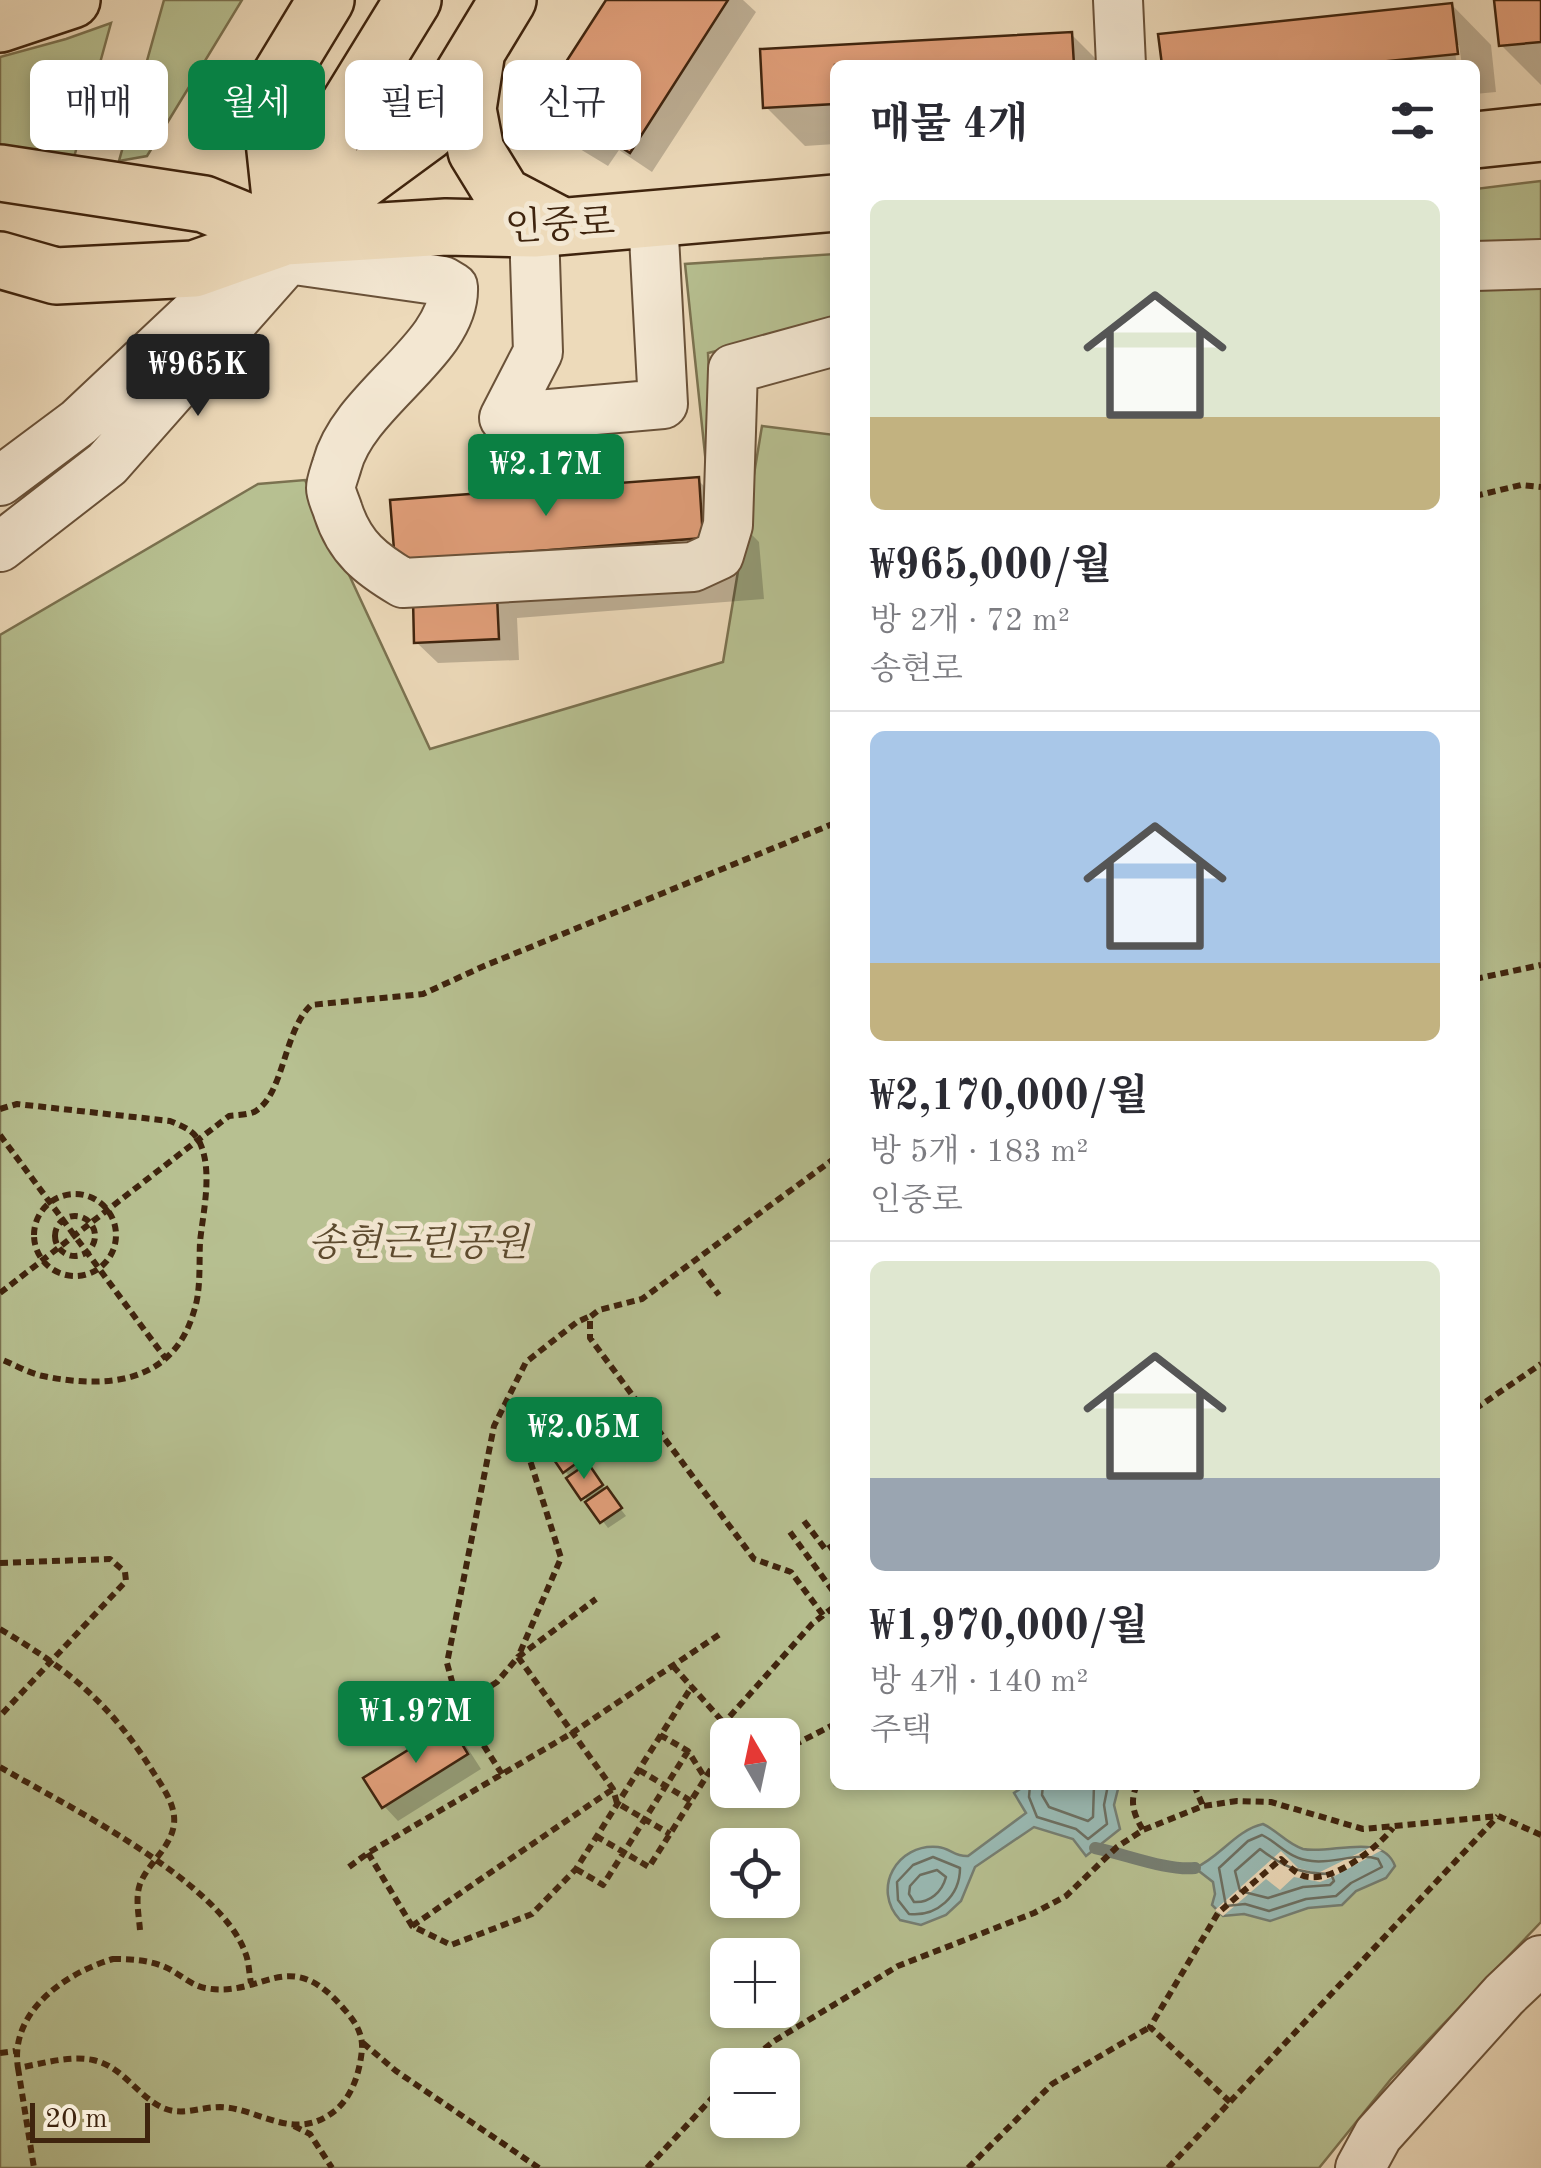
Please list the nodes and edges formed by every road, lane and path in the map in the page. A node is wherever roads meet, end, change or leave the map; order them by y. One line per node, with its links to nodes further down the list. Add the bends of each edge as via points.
1 (72, 0): 6 (main road)
2 (326, 0): 15 (main road, via 269,94)
3 (413, 0): 15 (main road, via 343,114)
4 (508, 0): 7 (main road)
5 (1118, 0): 8 (street)
6 (0, 24)
7 (476, 52): 14 (main road, via 468,109 476,151 502,195); 15 (main road, via 428,132)
8 (1120, 60)
9 (1541, 134): 10 (main road)
10 (1480, 140)
11 (0, 173): 15 (main road, 인중로, via 204,204)
12 (830, 203): 13 (main road, 인중로)
13 (652, 218): 14 (main road, 인중로); 14 (street, via 662,404 504,418 538,352)
14 (550, 228): 15 (main road, 인중로, via 446,227)
15 (286, 248): 16 (main road, 인중로, via 194,269 56,276); 19 (street, via 453,287 442,330 361,416 340,451 331,488 343,526 370,564 404,583 693,567 720,555 728,525 734,369); 20 (street, via 234,277 79,422); 23 (street, via 107,464)
16 (0, 260)
17 (1541, 264): 18 (street)
18 (1480, 266)
19 (830, 342)
20 (0, 481)
21 (1541, 488): 22 (path, via 1521,485)
22 (1480, 495)
23 (0, 547)
24 (830, 826): 29 (path, via 423,994 311,1006 292,1030 268,1098)
25 (1541, 965): 26 (path)
26 (1480, 978)
27 (0, 1109): 29 (path, via 17,1104 170,1121)
28 (0, 1135): 31 (path)
29 (199, 1140): 32 (path); 45 (path, via 206,1167 195,1310)
30 (830, 1162): 43 (path, via 642,1299)
31 (50, 1202): 32 (path, via 74,1194); 33 (path); 38 (path, via 33,1237)
32 (108, 1210): 34 (path); 39 (path, via 114,1248)
33 (63, 1220): 34 (path, via 81,1216); 35 (path); 36 (path, via 54,1236)
34 (91, 1223): 35 (path); 37 (path, via 96,1236)
35 (74, 1236): 36 (path); 37 (path)
36 (59, 1248): 37 (path, via 75,1256); 38 (path)
37 (88, 1252): 39 (path)
38 (42, 1261): 39 (path, via 75,1277); 41 (path)
39 (99, 1268): 45 (path)
40 (700, 1270): 42 (path)
41 (0, 1293)
42 (718, 1296)
43 (590, 1316): 47 (path, via 526,1362); 56 (path, via 590,1338 754,1559 791,1572)
44 (0, 1359): 45 (path, via 39,1376 93,1382 142,1376)
45 (166, 1359)
46 (1541, 1364): 48 (path)
47 (506, 1403): 59 (path, via 515,1413 560,1558); 63 (path, via 494,1426 447,1663)
48 (1480, 1405)
49 (804, 1522): 51 (path)
50 (790, 1532): 53 (path)
51 (830, 1547)
52 (0, 1562): 60 (path, via 110,1559 125,1572 121,1588)
53 (830, 1583)
54 (596, 1598): 59 (path)
55 (830, 1610): 56 (path)
56 (824, 1615): 66 (path)
57 (0, 1630): 60 (path)
58 (722, 1632): 61 (path)
59 (518, 1656): 63 (path, via 497,1682); 68 (path)
60 (52, 1661): 64 (path); 93 (path, via 122,1724 165,1791 174,1824)
61 (673, 1666): 62 (path); 68 (path)
62 (692, 1686): 65 (path); 69 (path)
63 (459, 1707): 75 (path)
64 (0, 1716)
65 (720, 1718)
66 (728, 1718)
67 (830, 1727): 70 (path)
68 (572, 1733): 75 (path); 78 (path)
69 (660, 1736): 71 (path); 73 (path)
70 (800, 1742)
71 (688, 1752): 76 (path); 77 (path)
72 (0, 1767): 93 (path)
73 (639, 1770): 77 (path); 82 (path)
74 (710, 1771): 76 (path)
75 (502, 1774): 91 (path)
76 (705, 1779): 81 (path)
77 (666, 1786): 81 (path); 85 (path)
78 (613, 1789): 82 (path); 96 (path)
79 (1136, 1790): 87 (path, via 1132,1808)
80 (1196, 1790): 83 (path)
81 (691, 1801): 88 (path)
82 (617, 1804): 85 (path); 90 (path)
83 (1204, 1806): 86 (path, via 1271,1802 1363,1829); 87 (path)
84 (1498, 1816): 86 (path); 89 (path); 107 (path)
85 (645, 1819): 88 (path); 92 (path)
86 (1394, 1827): 100 (path, via 1376,1848 1319,1878 1297,1874 1281,1859 1218,1913)
87 (1143, 1830): 102 (path, via 1066,1896 898,1966)
88 (670, 1834): 92 (path, via 649,1867)
89 (1541, 1835)
90 (596, 1836): 92 (path); 95 (path)
91 (368, 1852): 94 (path); 96 (path)
92 (624, 1852): 95 (path, via 603,1886)
93 (156, 1860): 97 (path, via 138,1895); 99 (path, via 224,1920 245,1950)
94 (349, 1867)
95 (576, 1869): 96 (path, via 532,1914 451,1946)
96 (412, 1926)
97 (140, 1930)
98 (1541, 1960): 115 (street, via 1378,2136)
99 (252, 1982): 101 (path, via 311,1980 356,2022); 103 (path, via 217,1990 153,1963 113,1959 88,1966 54,1990 23,2025)
100 (1150, 2027): 107 (path); 113 (path, via 1052,2084)
101 (362, 2042): 108 (path, via 358,2074 340,2107); 111 (path)
102 (764, 2048)
103 (15, 2050): 104 (path); 105 (path)
104 (0, 2053)
105 (18, 2068): 108 (path, via 90,2059 174,2111 231,2108); 109 (path)
106 (710, 2100): 112 (path)
107 (1230, 2102): 114 (path)
108 (291, 2124): 110 (path, via 310,2134)
109 (34, 2168)
110 (332, 2168)
111 (539, 2168)
112 (647, 2168)
113 (968, 2168)
114 (1168, 2168)
115 (1360, 2168)

